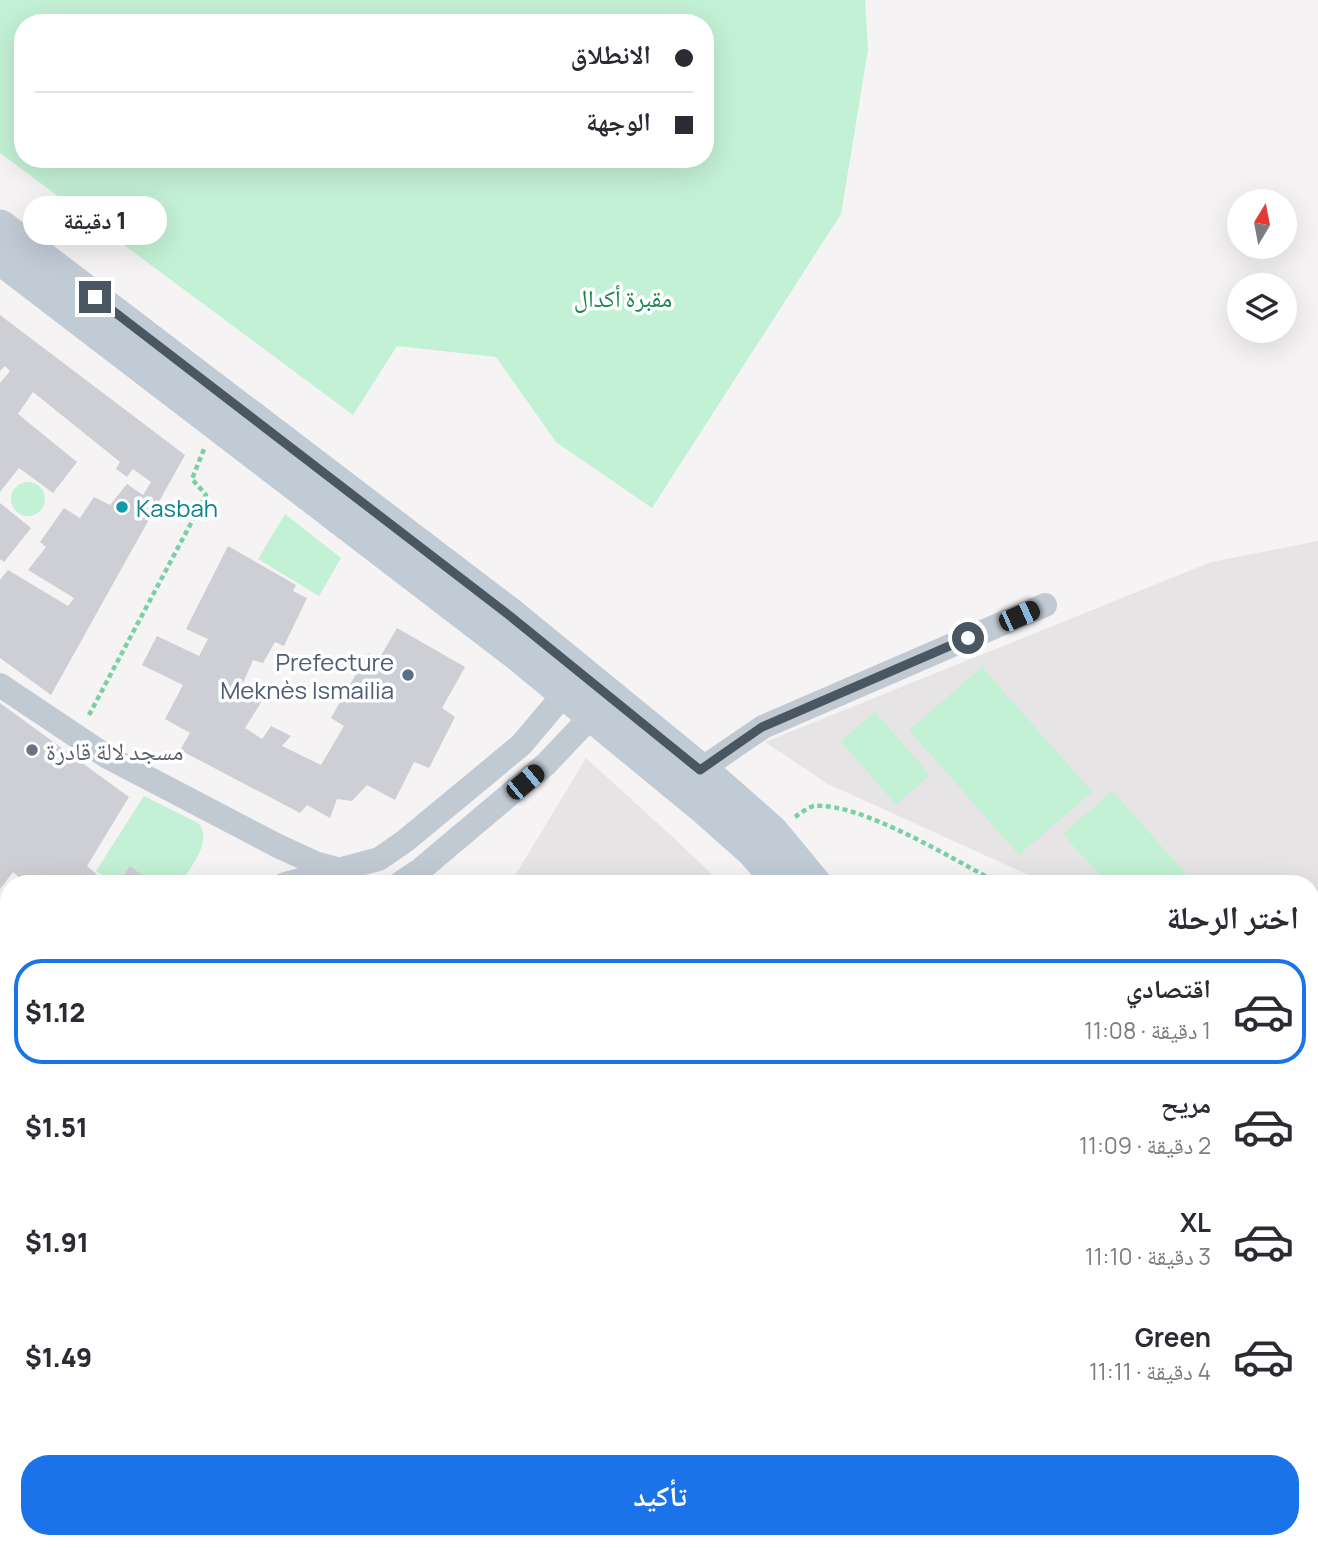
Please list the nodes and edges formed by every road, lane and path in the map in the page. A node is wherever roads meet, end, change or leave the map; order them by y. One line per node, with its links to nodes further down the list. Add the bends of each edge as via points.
1 (0, 227): 5 (main road, via 366,505)
2 (0, 257): 3 (main road)
3 (214, 422): 5 (main road, via 506,645); 8 (path, via 192,479 206,495)
4 (1045, 604): 9 (street, via 762,727)
5 (573, 684): 7 (main road); 14 (street, via 520,745 405,841)
6 (0, 685): 8 (street)
7 (601, 707): 9 (main road); 15 (street, via 546,764); 16 (main road)
8 (78, 738): 11 (street)
9 (700, 770): 10 (main road)
10 (771, 832): 17 (main road); 18 (path, via 812,806 846,809)
11 (278, 846): 12 (street); 13 (street)
12 (295, 875)
13 (340, 875)
14 (348, 875)
15 (413, 875)
16 (774, 875)
17 (807, 875)
18 (983, 875)

